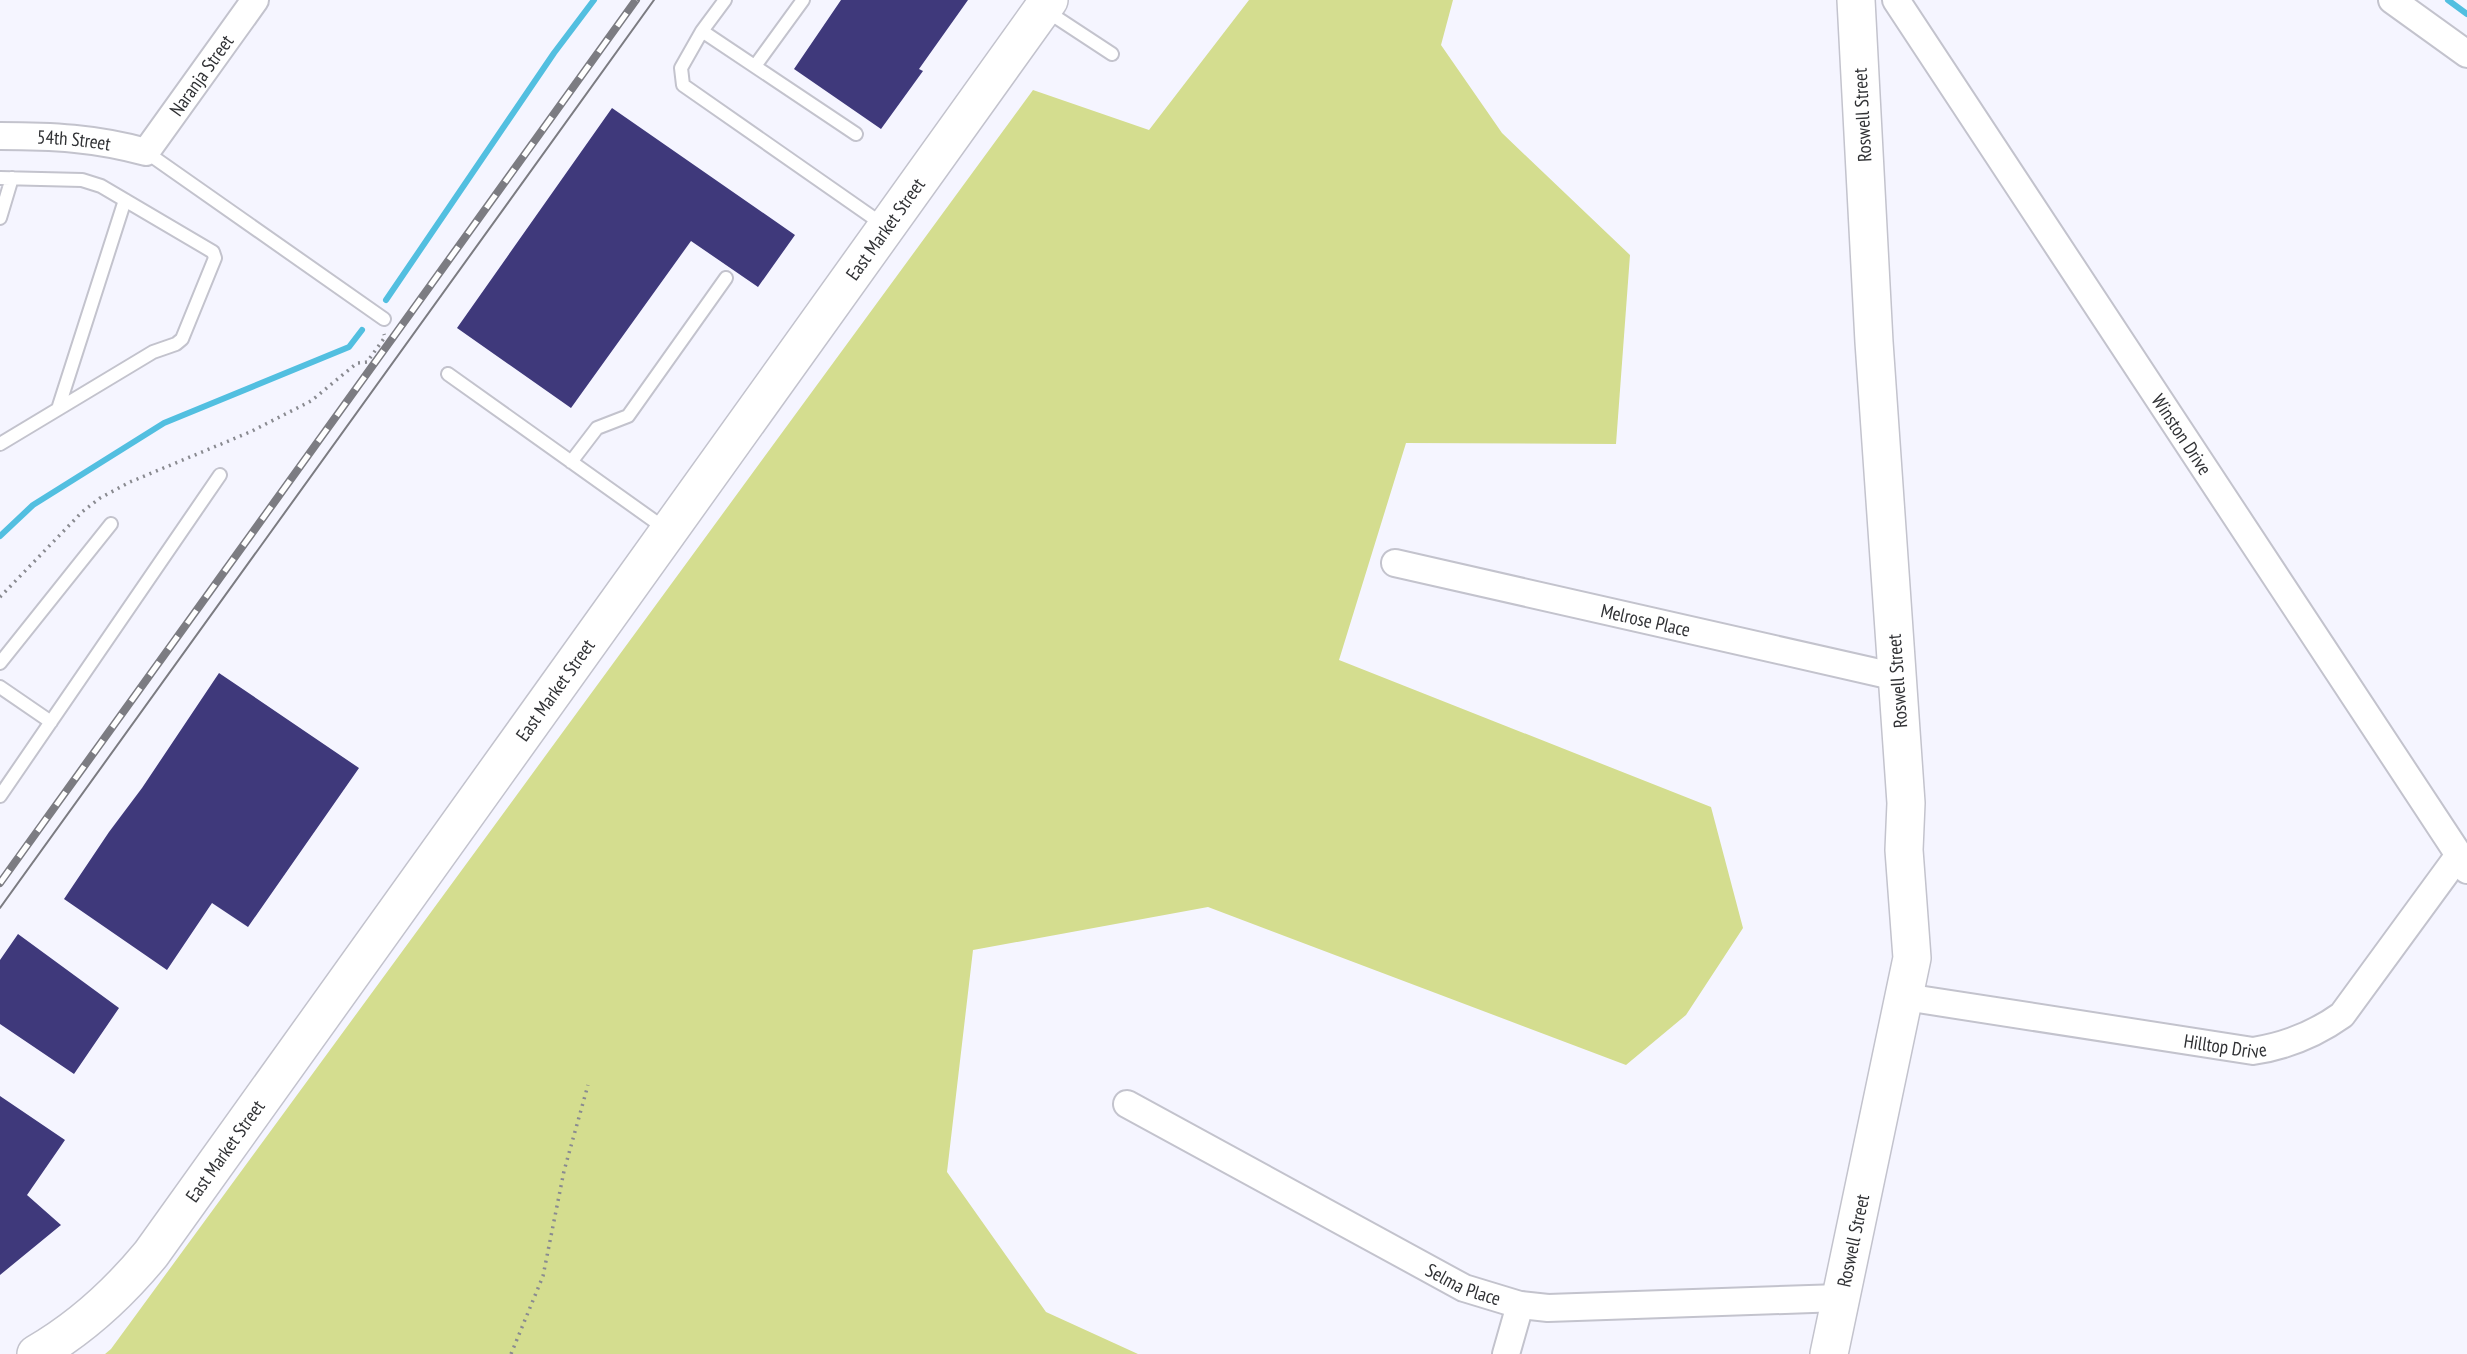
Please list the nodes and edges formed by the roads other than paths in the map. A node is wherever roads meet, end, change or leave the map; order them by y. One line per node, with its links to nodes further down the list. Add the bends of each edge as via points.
1 (255, 0): 14 (street, Naranja Street)
2 (725, 0): 8 (lane)
3 (803, 0): 11 (lane)
4 (1856, 0): 30 (main road, Roswell Street)
5 (1896, 0): 34 (street, Winston Drive)
6 (2392, 0): 10 (street)
7 (1046, 4): 9 (lane); 18 (main road, East Market Street)
8 (702, 31): 11 (lane); 18 (lane, via 681,68 683,85)
9 (1112, 54)
10 (2467, 54)
11 (755, 66): 12 (lane)
12 (856, 134)
13 (0, 136): 14 (street, 54th Street, via 65,136)
14 (146, 152): 20 (lane)
15 (6, 178): 16 (lane, via 82,180); 17 (lane)
16 (125, 200): 22 (lane); 22 (lane, via 214,252 215,258 182,339)
17 (0, 218)
18 (885, 226): 27 (main road, East Market Street)
19 (726, 278): 24 (lane, via 628,416 597,428)
20 (384, 319)
21 (448, 374): 24 (lane)
22 (58, 409): 23 (lane)
23 (0, 444)
24 (571, 462): 27 (lane)
25 (220, 475): 32 (lane)
26 (111, 524): 29 (lane)
27 (668, 530): 39 (main road, East Market Street, via 151,1254 93,1315)
28 (1395, 563): 30 (street, Melrose Place)
29 (0, 663)
30 (1897, 677): 35 (main road, Roswell Street, via 1912,958)
31 (0, 687): 32 (lane)
32 (51, 722): 33 (lane)
33 (0, 796)
34 (2463, 863): 35 (street, Hilltop Drive, via 2342,1016 2274,1048 2253,1051)
35 (1905, 997): 37 (main road, Roswell Street)
36 (1127, 1104): 38 (street, Selma Place, via 1464,1288)
37 (1840, 1297): 38 (street, Selma Place, via 1548,1308); 41 (main road, Roswell Street)
38 (1520, 1305): 40 (street)
39 (36, 1354)
40 (1506, 1354)
41 (1829, 1354)

